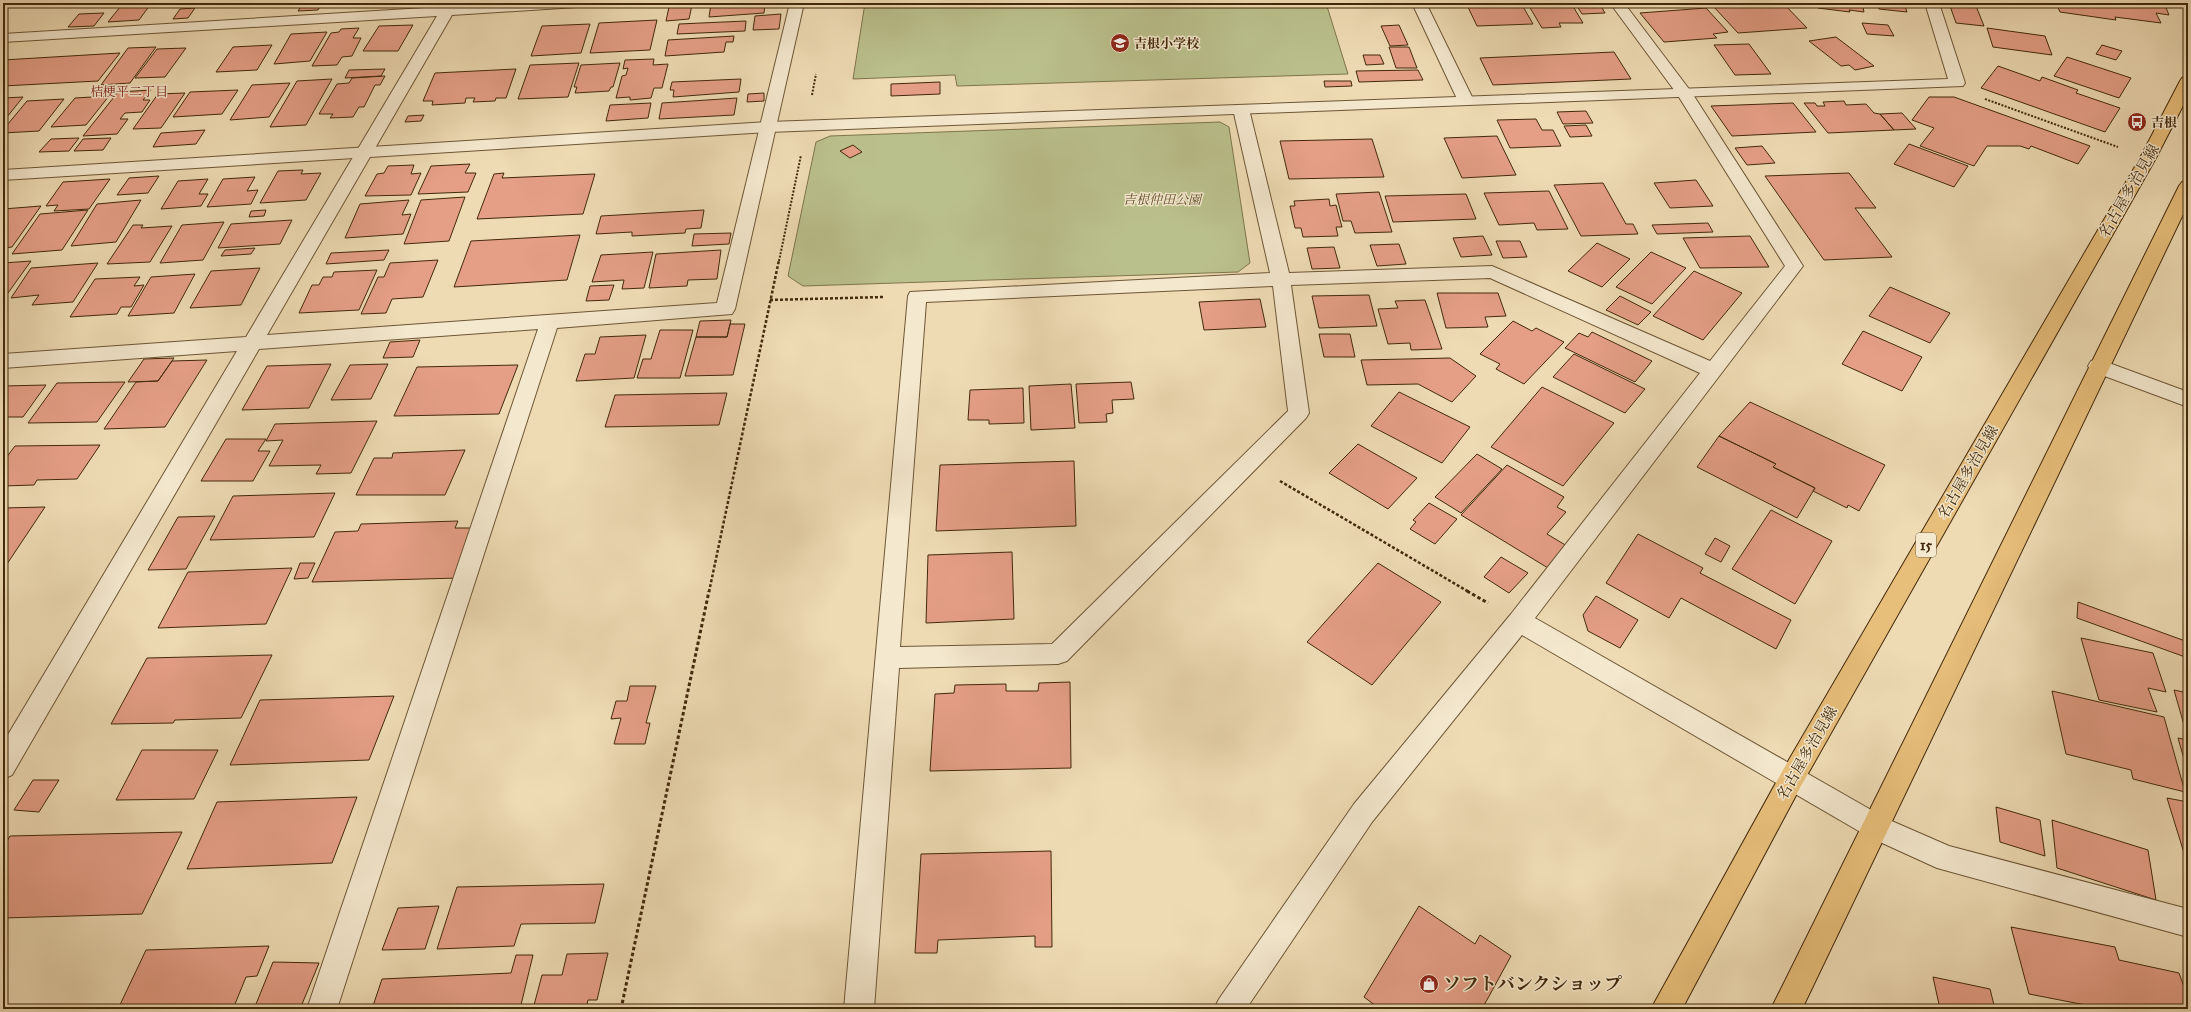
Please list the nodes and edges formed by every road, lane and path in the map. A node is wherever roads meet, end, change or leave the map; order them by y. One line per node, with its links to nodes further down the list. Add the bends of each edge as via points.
1 (577, 3): 6 (street)
2 (797, 3): 15 (street)
3 (1419, 3): 12 (street)
4 (1617, 3): 11 (street)
5 (1932, 3): 10 (street, via 1957,83)
6 (448, 10): 7 (street); 16 (street)
7 (3, 38)
8 (816, 72): 14 (path)
9 (2188, 81): 17 (main road, 名古屋多治見線 / 15)
10 (1942, 84): 11 (street); 17 (path)
11 (1684, 93): 12 (street); 27 (street, via 1794,266)
12 (1466, 101): 13 (street)
13 (1241, 109): 14 (street); 20 (street)
14 (807, 125): 15 (street); 22 (path)
15 (769, 127): 16 (street); 23 (street, via 725,309)
16 (363, 152): 18 (street); 24 (street)
17 (2148, 158): 33 (main road, 名古屋多治見線 / 15)
18 (3, 175)
19 (2188, 186): 26 (main road)
20 (1281, 279): 21 (street); 27 (street, via 1492,272); 29 (street, via 1299,413)
21 (918, 296): 22 (path); 31 (street)
22 (770, 300): 37 (path)
23 (550, 321): 24 (street); 36 (street)
24 (254, 342): 25 (street); 32 (street)
25 (3, 361)
26 (2098, 366): 28 (street); 34 (main road)
27 (1714, 371): 30 (street)
28 (2188, 400)
29 (1248, 463): 30 (path); 31 (street, via 1058,654)
30 (1519, 621): 33 (street); 39 (street, via 1363,814)
31 (887, 658): 38 (street)
32 (3, 767)
33 (1792, 778): 34 (street); 40 (main road, 名古屋多治見線 / 15)
34 (1878, 828): 35 (street, via 1947,859); 41 (main road)
35 (2188, 923)
36 (322, 1009)
37 (621, 1009)
38 (859, 1009)
39 (1229, 1009)
40 (1666, 1009)
41 (1786, 1009)

